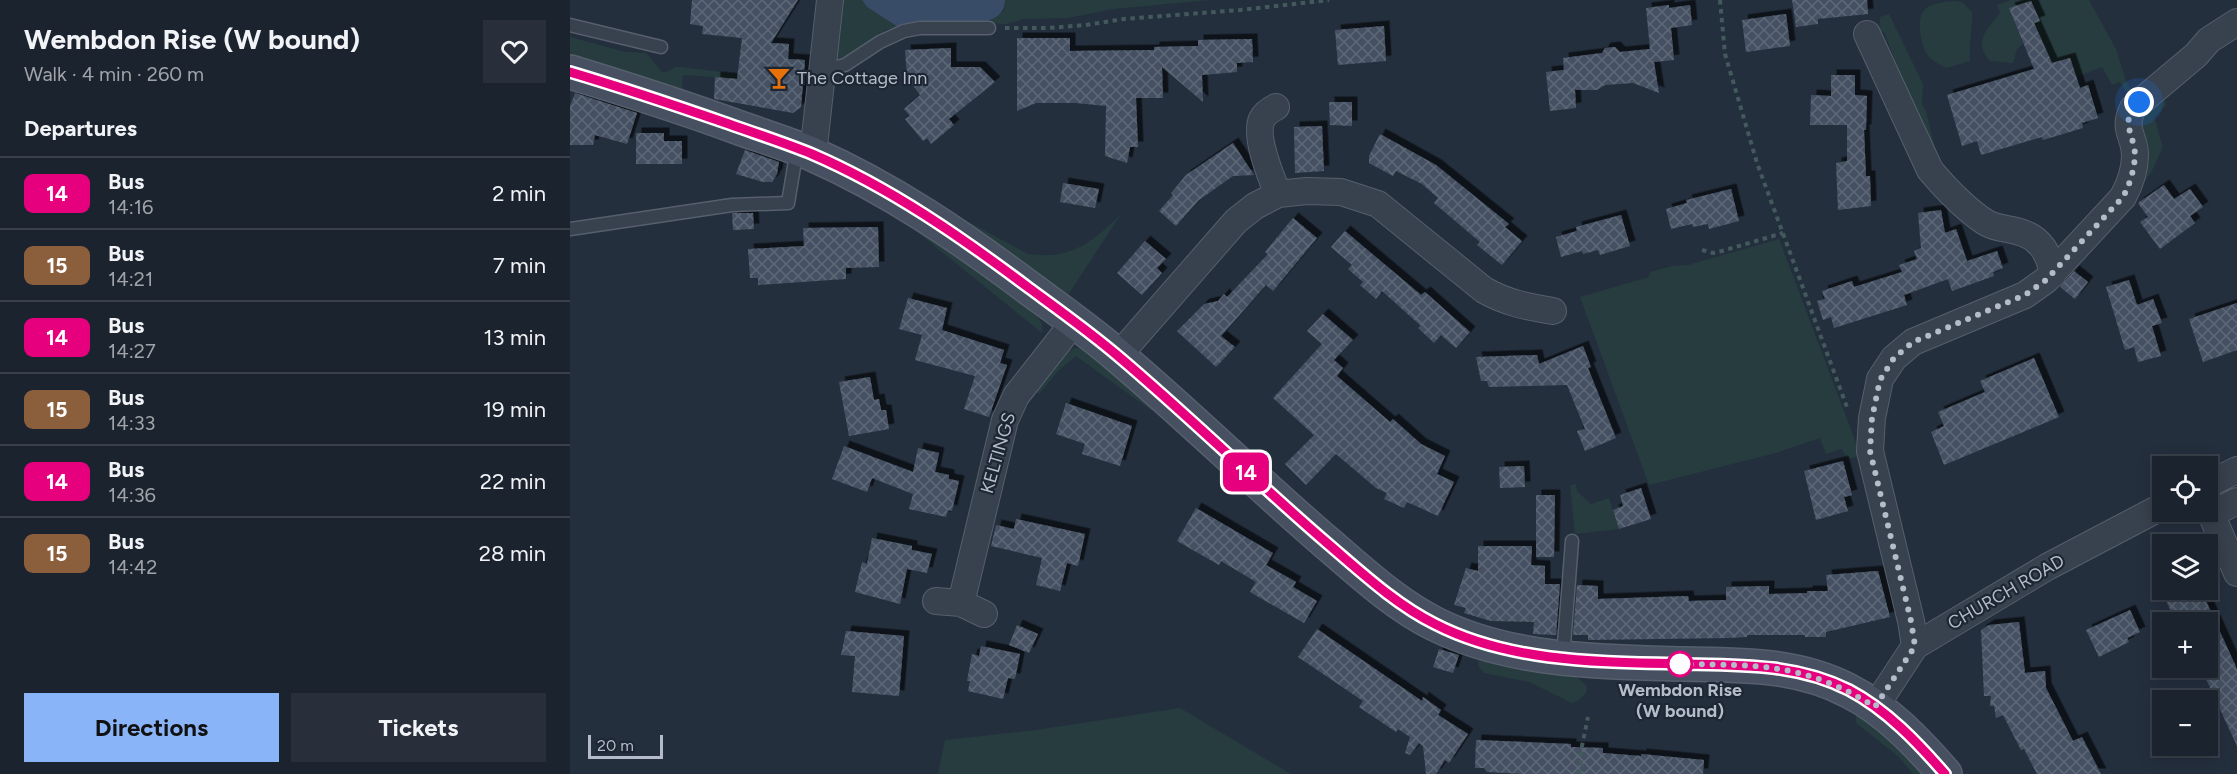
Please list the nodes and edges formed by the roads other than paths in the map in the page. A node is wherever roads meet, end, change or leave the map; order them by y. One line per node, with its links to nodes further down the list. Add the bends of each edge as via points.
1 (830, 0): 7 (street)
2 (2237, 22): 13 (street, via 2210,40 2133,108 2128,131 2135,153 2129,186)
3 (570, 26): 6 (lane)
4 (989, 28): 7 (lane, via 920,28 904,32 845,65)
5 (1867, 34): 13 (street, via 1930,170 1986,223 2035,239 2044,248)
6 (662, 47)
7 (823, 70): 10 (street)
8 (570, 72): 10 (main road)
9 (1276, 107): 11 (street, via 1260,121 1260,134)
10 (805, 151): 12 (lane, via 788,203 732,205); 15 (main road, via 925,214)
11 (1278, 194): 14 (street, via 1341,192 1378,204 1484,290 1503,301); 16 (street, via 1236,221)
12 (570, 229)
13 (2053, 274): 26 (street, via 2025,295 1913,342 1894,358 1880,380 1870,451)
14 (1553, 311)
15 (1074, 322): 16 (main road); 25 (street, KELTINGS, via 1016,396 1005,420 973,608)
16 (1118, 356): 27 (main road, via 1279,502 1396,601 1434,624 1473,640)
17 (2237, 470): 18 (street)
18 (2218, 479)
19 (2237, 501): 20 (street)
20 (2218, 507)
21 (2152, 512): 26 (street, CHURCH ROAD, via 2047,567)
22 (2215, 522): 24 (street)
23 (1572, 541): 27 (lane)
24 (2237, 573)
25 (936, 601)
26 (1915, 646): 28 (street, CHURCH ROAD)
27 (1563, 658): 28 (main road, via 1797,671 1849,690)
28 (1875, 707): 29 (main road, via 1919,744)
29 (1945, 774)

